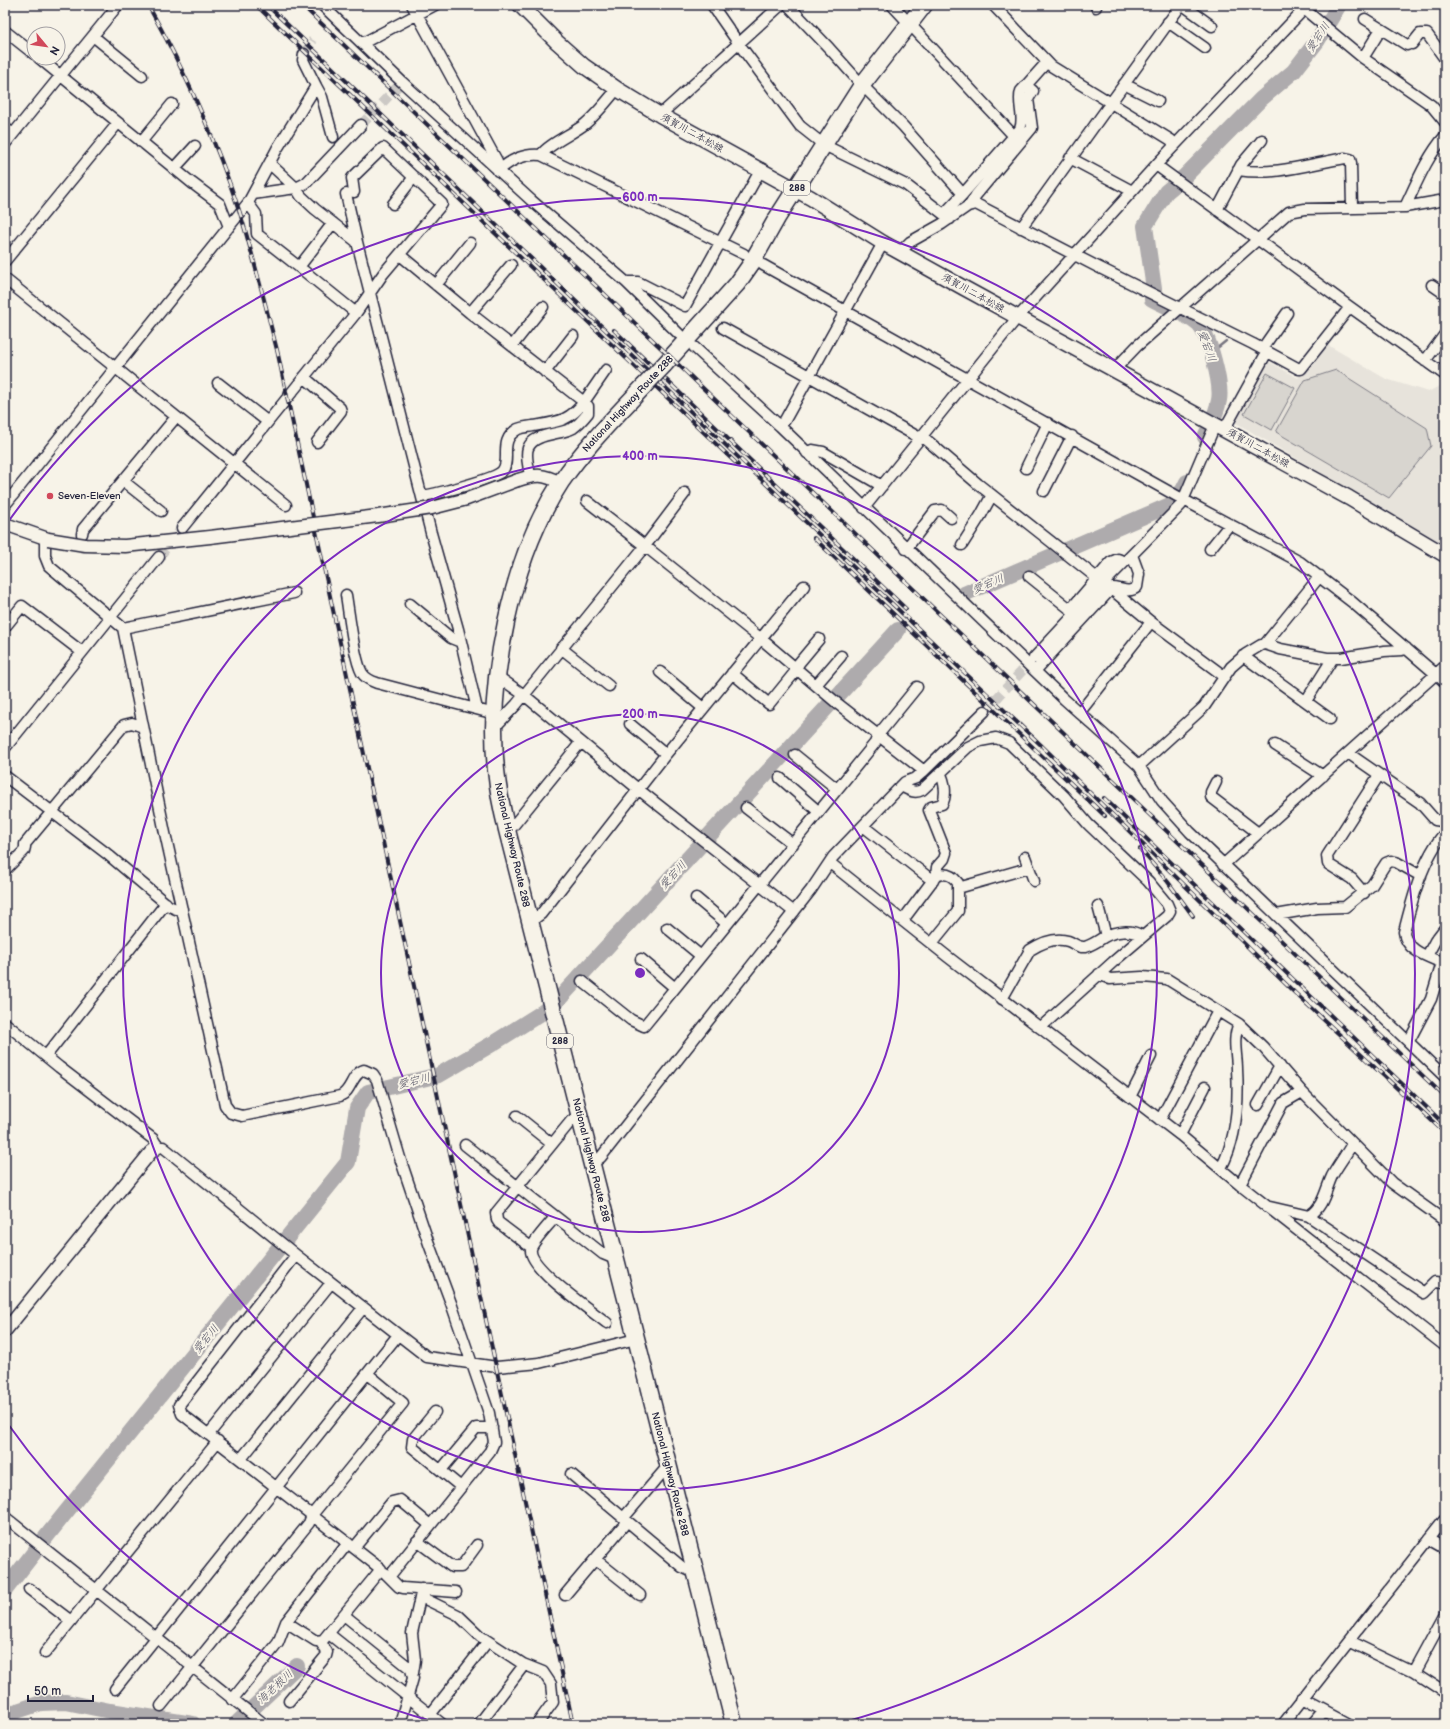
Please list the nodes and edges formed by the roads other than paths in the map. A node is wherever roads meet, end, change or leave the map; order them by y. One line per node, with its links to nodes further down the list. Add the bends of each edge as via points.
1 (118, 5): 21 (street)
2 (322, 5): 22 (street)
3 (412, 5): 14 (street)
4 (435, 5): 14 (street)
5 (520, 5): 37 (main road, 須賀川二本松線, via 584,66)
6 (712, 5): 23 (street)
7 (781, 5): 23 (street)
8 (788, 5): 34 (street)
9 (892, 5): 16 (street)
10 (924, 5): 16 (highway, National Highway Route 288 / 288)
11 (993, 5): 29 (street)
12 (1182, 5): 17 (street); 18 (street)
13 (1306, 7): 27 (street); 54 (street)
14 (418, 15): 22 (street); 63 (street, via 497,161)
15 (1365, 19): 19 (street)
16 (909, 22): 34 (highway, National Highway Route 288 / 288); 47 (street)
17 (1168, 22): 25 (street); 33 (street)
18 (1212, 26)
19 (1381, 29): 27 (street); 28 (street, via 1409,44 1420,34 1427,34)
20 (5, 31): 24 (street)
21 (93, 36): 31 (street); 32 (street)
22 (363, 43): 63 (street, via 402,83)
23 (739, 44): 41 (street); 53 (street, via 800,126)
24 (26, 48)
25 (1205, 48)
26 (304, 54): 36 (street, via 303,60)
27 (1363, 58): 42 (street, via 1431,105)
28 (1445, 59)
29 (1047, 62): 35 (street); 39 (street)
30 (49, 66): 31 (street)
31 (61, 76): 43 (street); 46 (street)
32 (142, 76)
33 (1124, 84): 38 (street); 39 (street)
34 (862, 85): 53 (highway, National Highway Route 288 / 288); 69 (street)
35 (1026, 85): 47 (street, via 1020,96 1021,127); 73 (street, via 1033,91 1028,99 1032,128)
36 (316, 86): 49 (street, via 322,97); 58 (street)
37 (617, 89): 41 (main road, 須賀川二本松線); 56 (street, via 586,124)
38 (1158, 101)
39 (1111, 103): 54 (street, via 1171,140); 57 (street)
40 (172, 104): 51 (street)
41 (660, 115): 61 (main road, 須賀川二本松線)
42 (1445, 122)
43 (118, 123): 51 (street); 90 (street)
44 (362, 125): 65 (street, via 311,178)
45 (5, 128): 46 (street)
46 (13, 134): 52 (street)
47 (1014, 136): 69 (street)
48 (1445, 136): 74 (street, via 1424,166)
49 (333, 137)
50 (1262, 140): 62 (street)
51 (141, 142): 60 (street)
52 (5, 144)
53 (824, 145): 66 (highway, National Highway Route 288 / 288); 77 (street, via 906,185)
54 (1174, 145): 59 (street)
55 (195, 146): 60 (street)
56 (541, 155): 63 (street, via 524,156 508,162); 82 (street)
57 (1070, 158): 67 (street); 80 (street)
58 (270, 164): 65 (street); 68 (street)
59 (1156, 165): 67 (street); 76 (street)
60 (174, 169): 79 (street, via 220,204)
61 (760, 170): 66 (main road, 須賀川二本松線); 82 (street)
62 (1238, 170): 75 (street, via 1254,173 1271,172 1350,159); 76 (street)
63 (498, 171): 95 (street)
64 (414, 178): 72 (street); 83 (street, via 384,148 352,178 350,193); 88 (street, via 442,204)
65 (296, 188): 68 (street); 78 (street, via 301,196)
66 (795, 190): 85 (main road, 須賀川二本松線); 139 (highway, National Highway Route 288 / 288, bridge, via 737,284 591,442)
67 (1132, 191): 89 (street)
68 (253, 194): 71 (street)
69 (964, 194): 77 (street)
70 (1445, 200): 74 (street)
71 (248, 203): 79 (street); 93 (street, via 256,214 257,234)
72 (393, 204)
73 (970, 205): 77 (street); 80 (street, via 976,204)
74 (1405, 207): 75 (street)
75 (1352, 208): 81 (street, via 1289,212)
76 (1217, 210): 81 (street)
77 (948, 216): 86 (street)
78 (333, 223): 83 (street); 93 (street)
79 (229, 227): 116 (street)
80 (1021, 228): 89 (street)
81 (1257, 240): 101 (street); 102 (street)
82 (721, 241): 87 (street); 95 (street, via 685,306 638,282)
83 (357, 242): 98 (street)
84 (470, 243): 96 (street)
85 (883, 243): 86 (main road, 須賀川二本松線); 103 (street)
86 (900, 252): 107 (main road, 須賀川二本松線)
87 (744, 254)
88 (400, 255): 96 (street); 98 (street)
89 (1075, 256): 101 (street); 107 (street)
90 (5, 261)
91 (511, 265): 105 (street)
92 (763, 265): 103 (street)
93 (299, 267): 104 (street)
94 (5, 280): 116 (street)
95 (626, 282): 109 (street)
96 (436, 285): 105 (street)
97 (1432, 285): 99 (street)
98 (370, 292): 104 (street); 144 (street)
99 (1445, 294)
100 (543, 307): 112 (street)
101 (1181, 307): 114 (street); 118 (street)
102 (1350, 307): 114 (street, via 1301,369); 115 (street)
103 (846, 311): 122 (street); 123 (street)
104 (356, 313): 121 (street)
105 (470, 313): 112 (street)
106 (1287, 313): 114 (street)
107 (1017, 318): 118 (main road, 須賀川二本松線); 123 (street)
108 (722, 328): 122 (street)
109 (680, 334)
110 (1445, 334): 115 (street)
111 (573, 336): 119 (street)
112 (512, 346): 119 (street)
113 (694, 348): 129 (street)
114 (1265, 350): 130 (street)
115 (1425, 361): 120 (street)
116 (115, 368): 126 (street); 147 (street)
117 (606, 370): 125 (street)
118 (1114, 370): 130 (main road, 須賀川二本松線)
119 (545, 372): 125 (street)
120 (1445, 375)
121 (304, 377): 127 (street); 133 (street, via 341,411)
122 (809, 377): 129 (street); 132 (street)
123 (968, 378): 128 (street); 132 (street)
124 (218, 383): 127 (street)
125 (584, 402): 137 (street, via 588,406 588,413 574,427 536,438 530,445 527,453); 144 (street, via 574,414 565,419 523,427 512,433 507,443 505,468 502,472 437,494)
126 (176, 417): 135 (street); 138 (street)
127 (268, 422): 135 (street)
128 (1048, 423): 131 (street); 136 (street)
129 (780, 426): 134 (street)
130 (1220, 428): 145 (street); 161 (main road, 須賀川二本松線, via 1349,498)
131 (1072, 436): 141 (street); 145 (street)
132 (921, 437): 140 (street); 143 (street)
133 (318, 442)
134 (807, 453): 140 (street, via 812,450 824,452); 149 (street)
135 (235, 464): 148 (street); 154 (street)
136 (1026, 468)
137 (530, 476): 139 (street, via 540,475); 156 (street, bridge, via 467,499 432,508 378,516 125,546 85,545)
138 (123, 481): 150 (street); 155 (street, via 83,529)
139 (561, 483): 193 (highway, National Highway Route 288 / 288, via 528,547 507,616)
140 (882, 486): 149 (street)
141 (1044, 491)
142 (685, 493): 158 (street)
143 (992, 495): 157 (street); 166 (street)
144 (422, 496): 178 (street)
145 (1184, 500): 153 (street); 163 (street)
146 (587, 501): 158 (street)
147 (5, 505)
148 (286, 505)
149 (864, 508): 159 (street)
150 (161, 511)
151 (951, 518): 159 (street, via 942,510 935,511)
152 (5, 524): 156 (street)
153 (1230, 524): 160 (street); 165 (street, via 1300,562)
154 (182, 528)
155 (82, 534)
156 (47, 539): 172 (street, via 45,556 49,566)
157 (962, 545)
158 (645, 546): 176 (street); 180 (street)
159 (906, 549): 186 (street)
160 (1210, 549)
161 (1445, 555)
162 (159, 557): 172 (street)
163 (1128, 558): 166 (street); 166 (street, via 1139,574 1137,587 1128,591)
164 (1029, 576): 171 (street)
165 (1320, 576): 179 (street); 181 (street)
166 (1106, 584): 171 (street); 173 (street); 186 (street); 189 (street)
167 (804, 586): 176 (street)
168 (294, 593): 175 (street)
169 (346, 596): 202 (street, via 361,672 367,679)
170 (410, 604): 178 (street, via 451,638)
171 (1070, 609): 186 (street)
172 (110, 618): 175 (street); 182 (street)
173 (1151, 622): 194 (street); 204 (street)
174 (5, 628): 182 (street, via 22,606)
175 (123, 628): 208 (street)
176 (760, 638): 188 (street); 191 (street)
177 (819, 639): 188 (street)
178 (461, 642): 202 (street)
179 (1265, 644): 184 (street); 185 (street)
180 (561, 648): 197 (street); 199 (street)
181 (1406, 648): 185 (street, via 1349,658); 192 (street)
182 (82, 652): 212 (street)
183 (841, 656): 196 (street)
184 (1243, 656): 194 (street); 200 (street)
185 (1332, 658): 200 (street)
186 (1029, 660): 189 (street)
187 (1445, 666): 192 (street)
188 (796, 668): 191 (street, via 769,704); 196 (street)
189 (1035, 671): 204 (street)
190 (660, 672): 201 (street)
191 (732, 673): 201 (street)
192 (1435, 674): 195 (street); 213 (street)
193 (497, 676): 199 (street); 206 (highway, National Highway Route 288 / 288)
194 (1224, 676): 216 (street, via 1204,707)
195 (1445, 682)
196 (816, 685): 209 (street)
197 (609, 686)
198 (917, 687): 209 (street)
199 (524, 695): 206 (street, via 502,722); 210 (street)
200 (1306, 701): 205 (street)
201 (703, 708): 214 (street)
202 (477, 709): 206 (street)
203 (985, 711): 217 (street)
204 (1080, 712): 216 (street)
205 (1330, 719)
206 (495, 721): 232 (highway, National Highway Route 288 / 288, via 496,769)
207 (630, 724): 214 (street)
208 (143, 727): 228 (street, via 132,723 124,725); 250 (street)
209 (878, 735): 217 (street); 226 (street, via 875,743)
210 (581, 742): 225 (street); 232 (street, via 513,826)
211 (1275, 745): 221 (street)
212 (5, 748)
213 (1348, 753): 219 (street); 221 (street)
214 (666, 754): 225 (street)
215 (795, 755): 226 (street)
216 (1139, 766): 238 (street, via 1162,801)
217 (924, 771): 224 (street)
218 (940, 773): 224 (street, via 918,792); 242 (street, via 944,799 942,804 929,810 946,853 937,867); 259 (street, via 968,747 983,739 996,738 1015,747 1088,824 1148,881 1167,904 1169,914)
219 (1379, 775): 230 (street, via 1420,803 1435,820); 246 (street, via 1327,856 1328,864 1352,879)
220 (5, 776): 228 (street)
221 (1323, 776): 233 (street)
222 (780, 778): 229 (street)
223 (1216, 782): 233 (street, via 1211,797)
224 (901, 786): 231 (street)
225 (638, 789): 244 (street); 254 (street, via 545,909)
226 (837, 789): 229 (street)
227 (746, 808): 235 (street)
228 (52, 812): 240 (street, via 25,844 24,851); 248 (street)
229 (819, 812): 235 (street)
230 (1445, 819)
231 (862, 826): 237 (street); 242 (street)
232 (507, 830): 254 (highway, National Highway Route 288 / 288)
233 (1258, 833): 238 (street)
234 (1445, 833): 241 (street, via 1437,842)
235 (793, 844): 244 (street)
236 (1025, 857): 239 (street)
237 (830, 863): 251 (street); 253 (street)
238 (1223, 865): 252 (street)
239 (1028, 868): 243 (street); 245 (street)
240 (5, 870)
241 (1421, 876): 246 (street, via 1391,861 1386,863); 262 (street, via 1404,932 1412,948)
242 (935, 878): 245 (street, via 950,875 958,882); 253 (street)
243 (1034, 881)
244 (759, 885): 251 (street); 255 (street)
245 (958, 888): 260 (street, via 958,911)
246 (1364, 893): 252 (street, via 1346,908 1317,908)
247 (696, 898): 255 (street)
248 (166, 903): 250 (street, via 172,908); 274 (street)
249 (1098, 906): 258 (street)
250 (182, 909): 309 (street, via 223,1100 228,1110 242,1116 340,1096 346,1092 358,1073 368,1071 375,1077 429,1244)
251 (794, 912): 290 (street, via 601,1157)
252 (1276, 915): 273 (street)
253 (903, 920): 260 (street)
254 (530, 922): 283 (highway, National Highway Route 288 / 288)
255 (727, 924): 261 (street)
256 (668, 928): 261 (street)
257 (1445, 928): 262 (street)
258 (1106, 936): 259 (street, via 1130,932); 268 (street, via 1094,944 1083,947 1057,939 1030,950)
259 (1142, 936): 265 (street)
260 (932, 943): 268 (street)
261 (701, 956): 267 (street)
262 (1427, 956): 264 (street)
263 (641, 958): 267 (street)
264 (1443, 963): 273 (street, via 1431,999)
265 (1099, 974): 269 (street, via 1110,979 1142,977 1167,980); 272 (street)
266 (582, 981): 267 (street, via 642,1026)
267 (675, 988)
268 (1002, 999): 272 (street)
269 (1218, 1011): 271 (street); 284 (street)
270 (5, 1023): 274 (street)
271 (1239, 1024): 276 (street); 291 (street, via 1235,1040 1237,1110 1230,1149)
272 (1040, 1028): 280 (street)
273 (1409, 1041): 277 (street)
274 (46, 1056): 289 (street, via 153,1139)
275 (1151, 1056): 280 (street)
276 (1280, 1066): 279 (street); 281 (street)
277 (1445, 1077)
278 (1205, 1087): 285 (street)
279 (1302, 1092): 287 (street); 292 (street, via 1283,1103)
280 (1130, 1097): 284 (street)
281 (1258, 1104)
282 (517, 1116): 286 (street)
283 (580, 1116): 286 (street, via 571,1121); 290 (highway, National Highway Route 288 / 288)
284 (1160, 1120): 285 (street)
285 (1180, 1135): 291 (street)
286 (552, 1144): 293 (street)
287 (1352, 1144): 295 (street, via 1332,1177 1317,1210); 297 (street, via 1392,1183)
288 (465, 1145): 293 (street)
289 (158, 1147): 299 (street, via 163,1147); 305 (street, via 153,1149)
290 (592, 1164): 300 (highway, National Highway Route 288 / 288)
291 (1221, 1168): 292 (street)
292 (1240, 1185): 294 (street)
293 (517, 1186): 296 (street); 298 (street, via 497,1209 496,1216 500,1223)
294 (1268, 1206): 295 (street); 308 (street)
295 (1309, 1216): 302 (street, via 1424,1293 1436,1282)
296 (556, 1217): 298 (street); 300 (street, via 603,1254)
297 (1445, 1221)
298 (532, 1246): 304 (street, via 533,1259 548,1276)
299 (296, 1255): 301 (street); 313 (street, via 179,1404 182,1414)
300 (615, 1258): 307 (highway, National Highway Route 288 / 288)
301 (331, 1283): 303 (street); 313 (street)
302 (1445, 1283)
303 (363, 1308): 306 (street); 315 (street)
304 (608, 1323)
305 (5, 1331)
306 (398, 1336): 309 (street, via 427,1357); 310 (street)
307 (636, 1339): 309 (street, via 539,1363 497,1368); 316 (highway, National Highway Route 288 / 288)
308 (1445, 1346)
309 (472, 1364): 312 (street)
310 (368, 1374): 319 (street); 321 (street, via 403,1403)
311 (435, 1412): 317 (street, via 413,1439 412,1447)
312 (492, 1428): 317 (street, via 476,1428); 320 (street, via 493,1445)
313 (209, 1434): 314 (street)
314 (218, 1441): 315 (street); 336 (street)
315 (241, 1459): 319 (street)
316 (668, 1466): 324 (street, via 626,1515); 333 (highway, National Highway Route 288 / 288)
317 (441, 1470): 320 (street)
318 (571, 1474): 324 (street)
319 (277, 1487): 321 (street); 346 (street)
320 (461, 1487): 325 (street)
321 (312, 1515): 328 (street); 352 (street, via 309,1523)
322 (5, 1516): 336 (street)
323 (1445, 1519): 326 (street)
324 (625, 1520): 331 (street, via 624,1525); 333 (street, via 682,1568)
325 (430, 1525): 327 (street); 328 (street, via 400,1500 392,1502)
326 (1429, 1539): 330 (street); 358 (street)
327 (417, 1541): 329 (street, via 452,1567 461,1567); 334 (street)
328 (351, 1545): 332 (street); 344 (street)
329 (478, 1545)
330 (1445, 1548)
331 (595, 1559): 339 (street); 340 (street)
332 (381, 1569): 334 (street); 341 (street)
333 (695, 1574): 369 (highway, National Highway Route 288 / 288)
334 (389, 1577): 338 (street, via 398,1587)
335 (29, 1589): 343 (street)
336 (96, 1590): 343 (street); 346 (street)
337 (456, 1592): 338 (street)
338 (422, 1593): 348 (street, via 458,1615 474,1632); 354 (street, via 412,1632 415,1660)
339 (565, 1595)
340 (640, 1595)
341 (344, 1615): 345 (street); 354 (street)
342 (1445, 1615): 353 (street)
343 (71, 1621): 350 (street)
344 (286, 1622): 347 (street); 359 (street, via 278,1643)
345 (329, 1634): 347 (street); 357 (street)
346 (156, 1638): 352 (street); 355 (street)
347 (320, 1641): 360 (street, via 327,1652 326,1656)
348 (488, 1641): 351 (street); 363 (street)
349 (1354, 1642): 353 (street)
350 (45, 1653)
351 (524, 1665): 367 (street); 368 (street, via 543,1672 551,1684 553,1702)
352 (192, 1667): 359 (street); 361 (street)
353 (1414, 1672): 356 (street)
354 (413, 1673): 357 (street)
355 (115, 1689)
356 (1445, 1692)
357 (408, 1697): 363 (street); 365 (street)
358 (1302, 1699): 362 (street); 370 (street)
359 (232, 1700): 364 (street)
360 (289, 1701)
361 (161, 1706)
362 (1324, 1711): 371 (street); 372 (street)
363 (430, 1714): 366 (street)
364 (264, 1724)
365 (400, 1724)
366 (442, 1724)
367 (479, 1724)
368 (538, 1724)
369 (735, 1724)
370 (1283, 1724)
371 (1313, 1724)
372 (1349, 1724)

